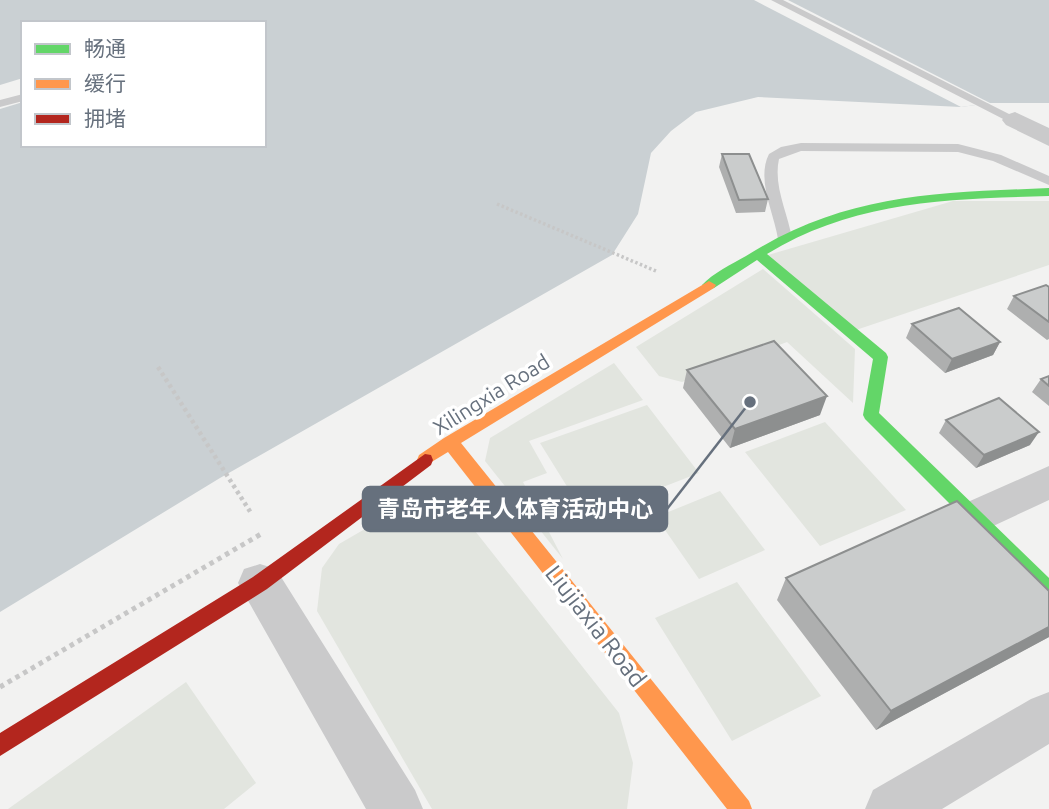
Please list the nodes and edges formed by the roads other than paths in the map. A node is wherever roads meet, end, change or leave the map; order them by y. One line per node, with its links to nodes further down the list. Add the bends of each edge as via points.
1 (776, 0): 4 (lane)
2 (21, 98): 3 (lane)
3 (0, 104)
4 (1015, 120): 5 (street)
5 (1049, 138)
6 (1049, 181): 8 (lane, via 997,158 958,148 785,150 773,157 769,166)
7 (1049, 192): 8 (street, Xilingxia Road, via 923,197 835,216)
8 (785, 239): 9 (street, Xilingxia Road)
9 (758, 254): 10 (street, Xilingxia Road); 12 (street, via 881,357 871,415)
10 (450, 442): 13 (street, Xilingxia Road); 18 (street, Liujiaxia Road)
11 (1049, 482): 12 (street)
12 (976, 517): 14 (street)
13 (260, 583): 16 (street, Xilingxia Road); 17 (street)
14 (1049, 590)
15 (1049, 716): 19 (street)
16 (0, 745)
17 (396, 809)
18 (741, 809)
19 (892, 809)

